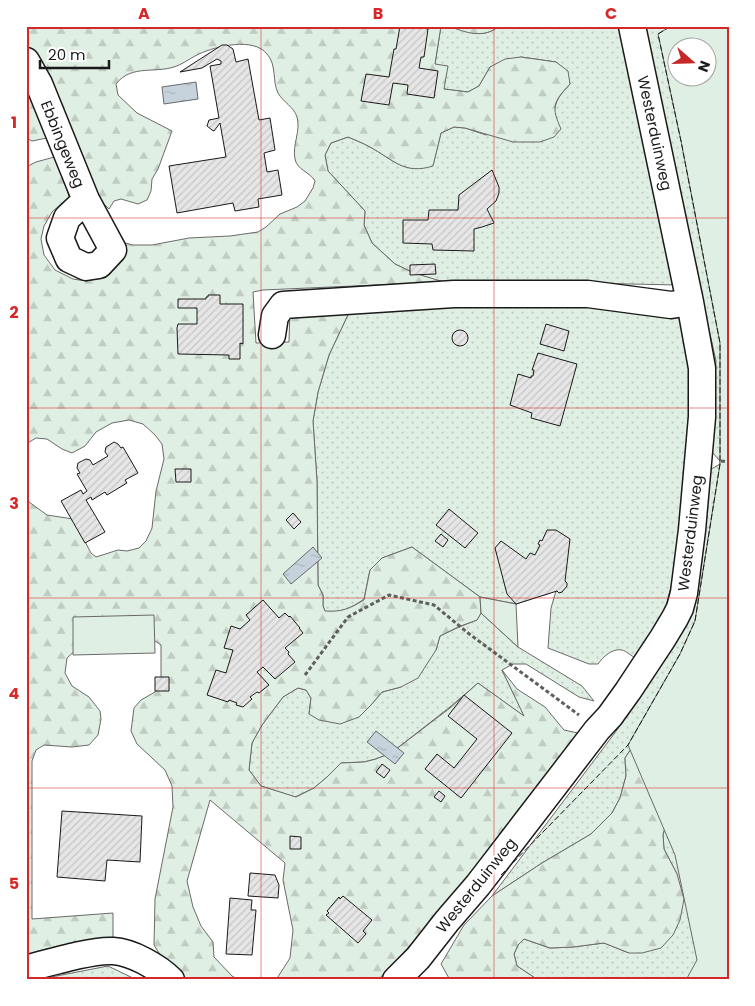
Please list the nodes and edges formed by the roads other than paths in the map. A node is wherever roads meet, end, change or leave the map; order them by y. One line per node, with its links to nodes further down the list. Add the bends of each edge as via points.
1 (632, 26): 4 (street, Westerduinweg)
2 (26, 61): 3 (street, Ebbingeweg, via 39,84)
3 (86, 200)
4 (690, 302): 5 (street, via 670,305 588,294 454,294 283,304 275,316); 8 (street, Westerduinweg, via 702,368 702,417 684,593 675,618 610,716 478,885)
5 (272, 335)
6 (26, 969): 7 (street, via 94,952 114,951 142,960)
7 (171, 980)
8 (396, 980)

